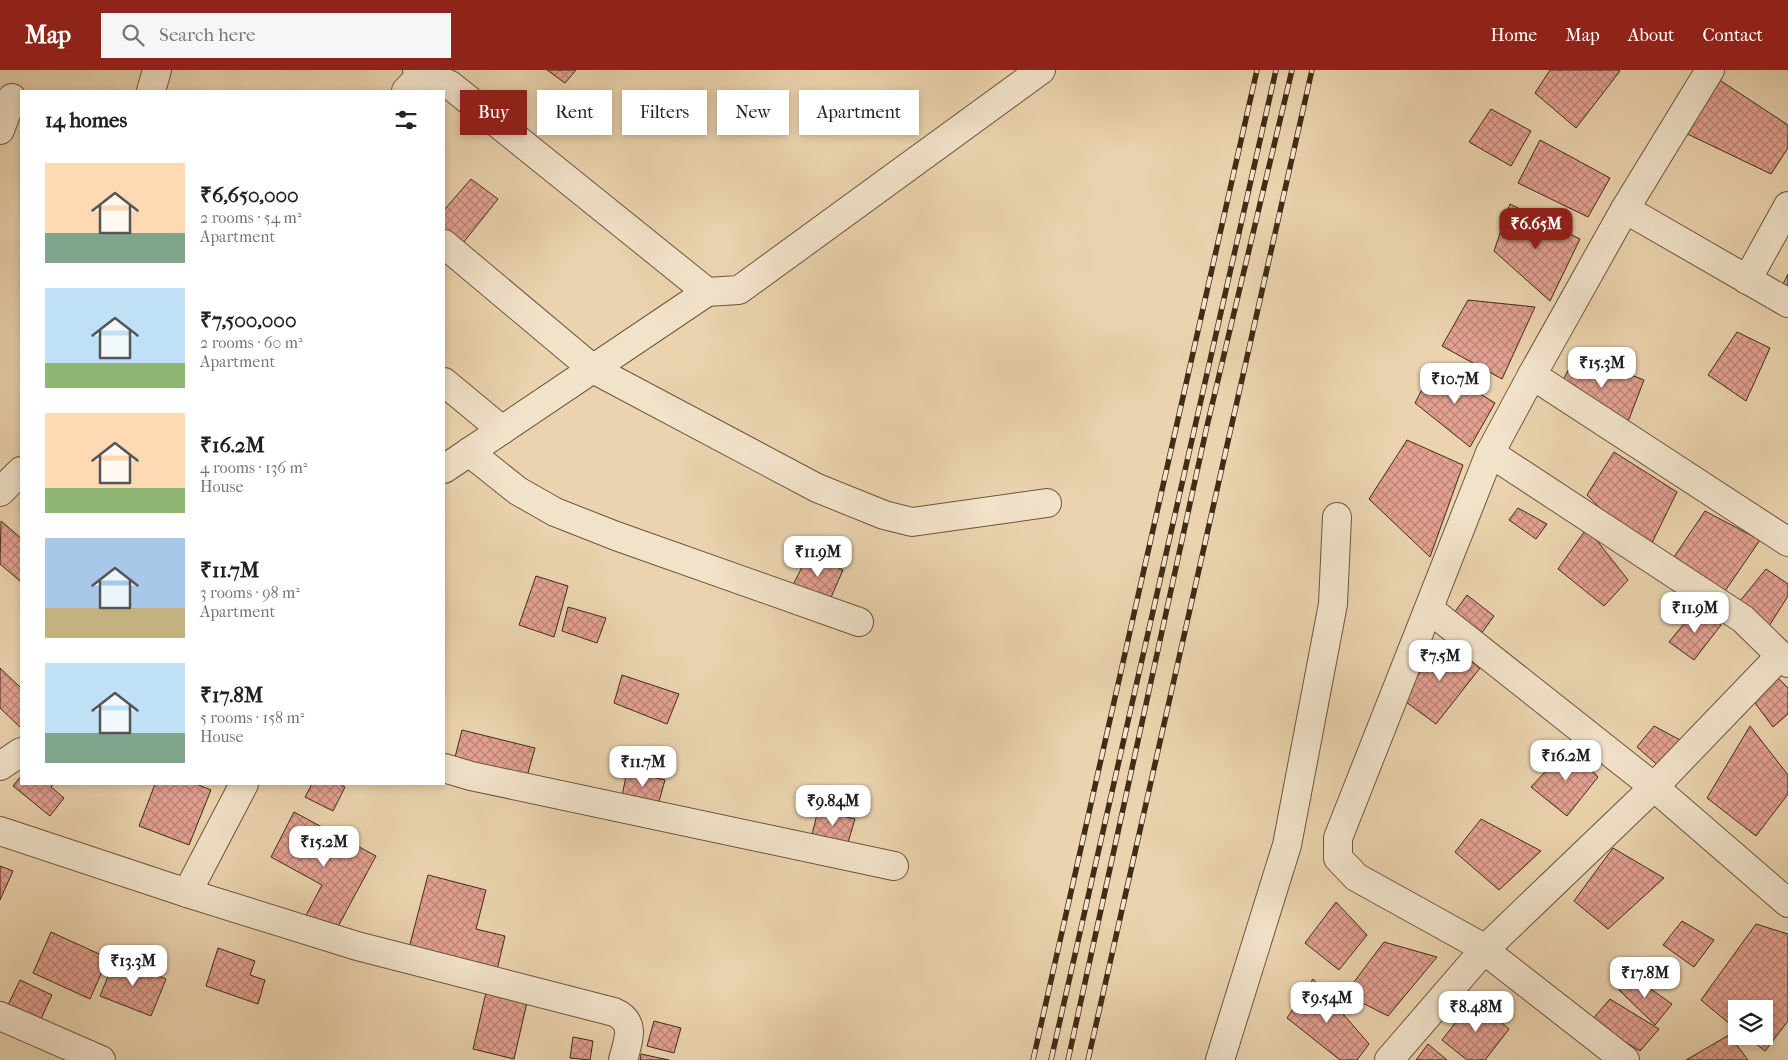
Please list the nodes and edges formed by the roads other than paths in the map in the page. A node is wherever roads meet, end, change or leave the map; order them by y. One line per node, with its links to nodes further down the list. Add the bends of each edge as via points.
1 (157, 70): 5 (street)
2 (1041, 70): 12 (street, via 739,290)
3 (1710, 70): 9 (street)
4 (419, 76): 12 (street, via 450,85)
5 (151, 90)
6 (11, 98): 7 (street)
7 (0, 130)
8 (1788, 206): 11 (street)
9 (1625, 209): 11 (street); 15 (street)
10 (445, 245): 14 (street)
11 (1747, 280): 13 (street)
12 (707, 292): 14 (street)
13 (1788, 303)
14 (593, 369): 17 (street); 23 (street, via 817,488 884,515 912,522)
15 (1532, 375): 19 (street); 25 (street)
16 (445, 383): 17 (street)
17 (502, 430): 18 (street)
18 (468, 452): 20 (street); 27 (street, via 518,491 555,512)
19 (1490, 453): 26 (street); 28 (street, via 1743,619)
20 (445, 468)
21 (20, 472): 22 (street)
22 (0, 492)
23 (1047, 503)
24 (1337, 517): 42 (street, via 1334,604 1287,845)
25 (1788, 542)
26 (1429, 609): 33 (street); 38 (street, via 1338,838 1338,858 1356,876)
27 (858, 622)
28 (1784, 660): 33 (street)
29 (20, 753): 30 (street)
30 (0, 766)
31 (445, 768): 35 (street)
32 (243, 785): 36 (street)
33 (1654, 787): 37 (street); 38 (street)
34 (0, 831): 36 (street)
35 (894, 866)
36 (187, 893): 41 (street, via 357,946 614,1012 629,1025)
37 (1788, 903)
38 (1484, 950): 43 (street); 44 (street)
39 (0, 1016): 40 (street)
40 (101, 1060)
41 (624, 1060)
42 (1220, 1060)
43 (1389, 1060)
44 (1625, 1060)

